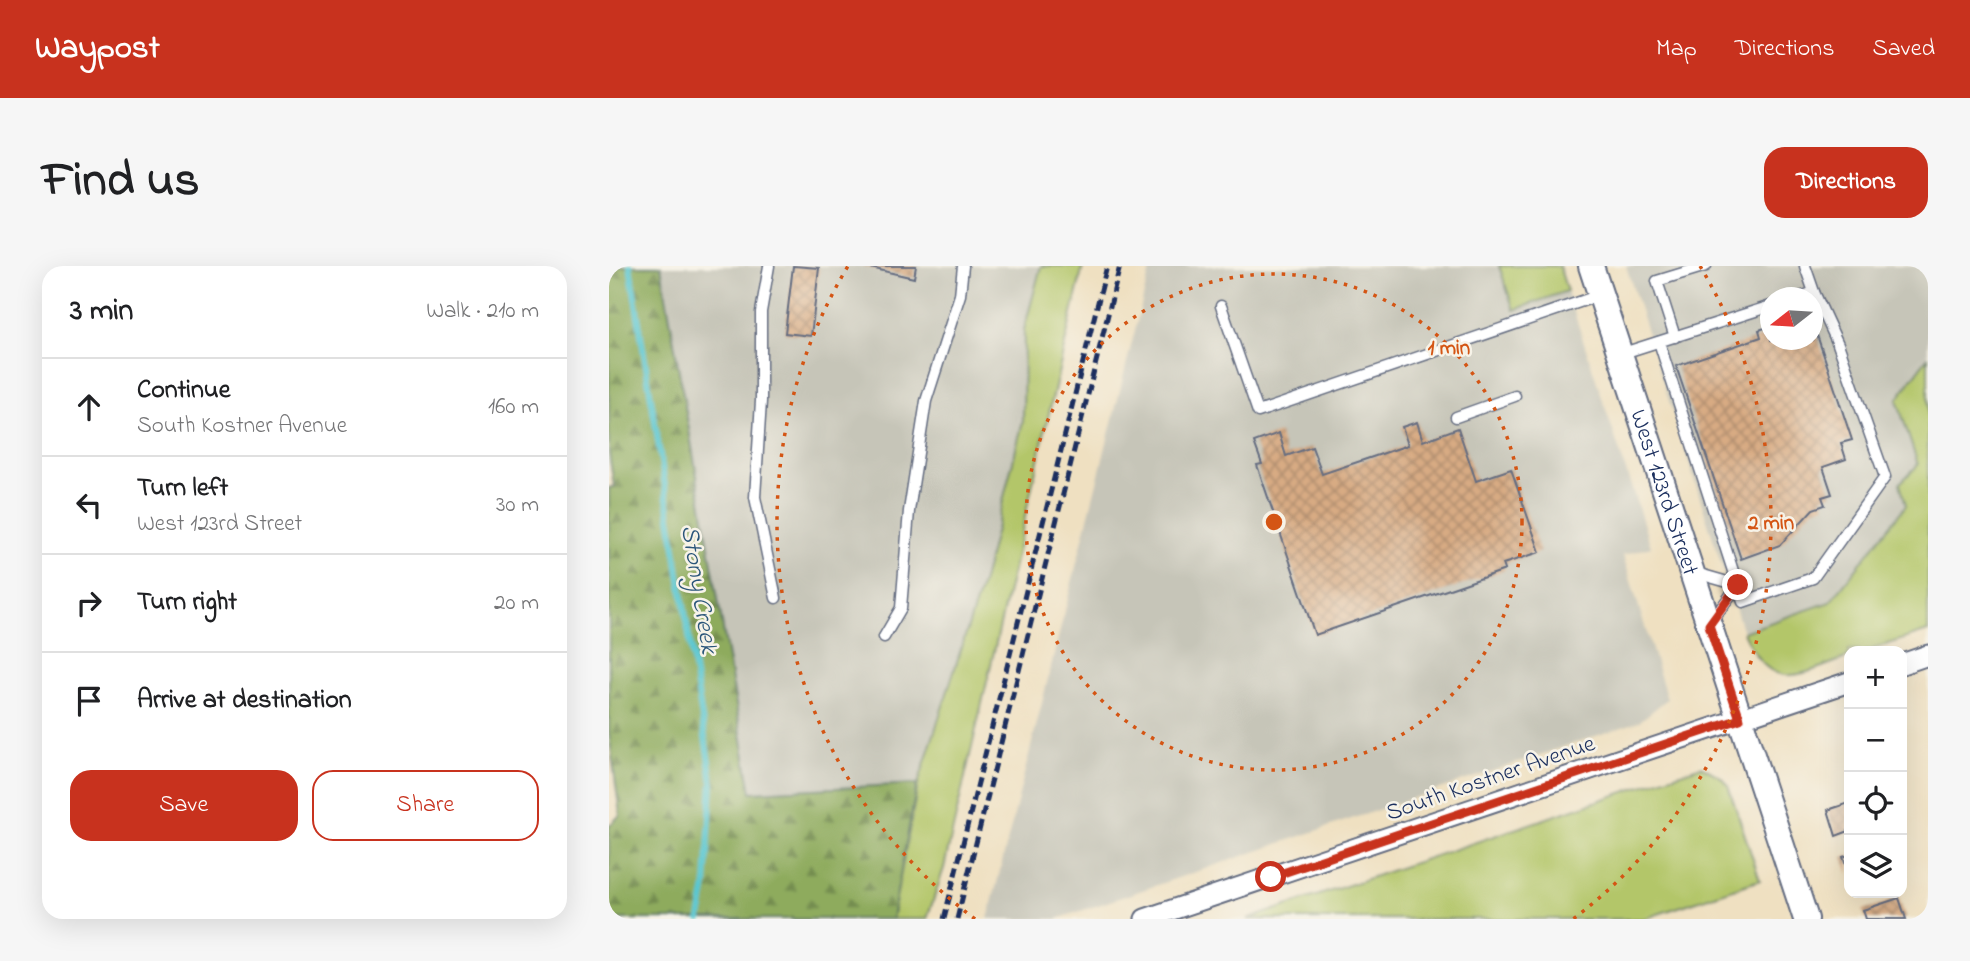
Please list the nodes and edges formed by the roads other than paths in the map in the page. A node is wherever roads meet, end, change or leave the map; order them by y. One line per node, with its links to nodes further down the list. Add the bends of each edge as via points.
1 (769, 266): 18 (lane, via 761,312 755,497)
2 (963, 266): 20 (lane, via 960,295 926,401 909,511 901,608)
3 (1591, 266): 7 (street, West 123rd Street)
4 (1706, 266): 11 (lane, via 1657,281)
5 (1805, 266): 6 (lane)
6 (1812, 287)
7 (1600, 294): 8 (lane, via 1258,412); 13 (street, West 123rd Street)
8 (1221, 306)
9 (1760, 309): 11 (lane)
10 (1823, 312): 17 (lane, via 1885,477 1813,578 1744,602)
11 (1675, 337): 12 (lane)
12 (1659, 342): 13 (lane); 17 (lane)
13 (1620, 355): 16 (street, West 123rd Street)
14 (1515, 396): 15 (lane)
15 (1456, 416)
16 (1692, 572): 17 (lane); 19 (street, West 123rd Street)
17 (1738, 585): 19 (lane)
18 (776, 598)
19 (1709, 625): 24 (street, West 123rd Street)
20 (884, 637)
21 (1928, 655): 22 (street)
22 (1907, 662)
23 (1844, 684): 24 (street, South Kostner Avenue)
24 (1740, 719): 25 (street, South Kostner Avenue); 26 (street, West 123rd Street)
25 (1145, 919)
26 (1806, 919)

